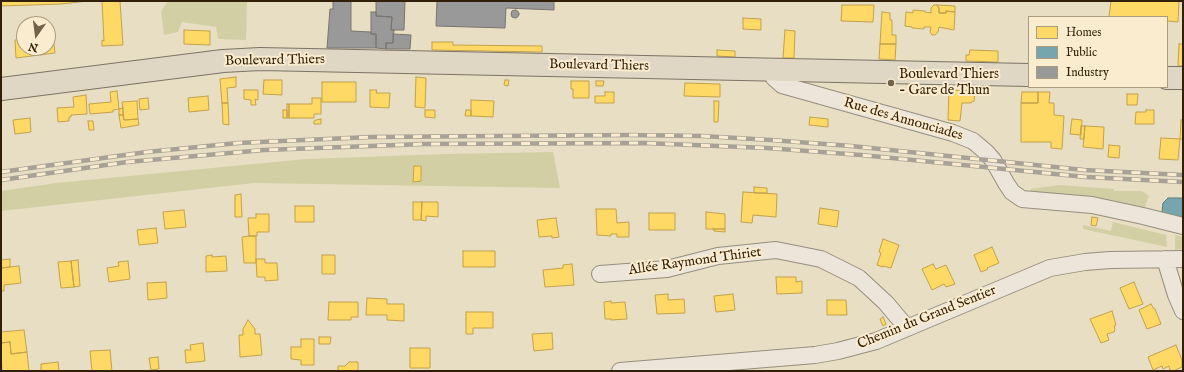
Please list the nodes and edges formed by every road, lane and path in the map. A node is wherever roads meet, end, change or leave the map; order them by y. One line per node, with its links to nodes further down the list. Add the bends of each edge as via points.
1 (773, 70): 2 (main road, Boulevard Thiers); 5 (main road, Boulevard Thiers, via 260,59 223,61); 6 (street, Rue des Annonciades, via 774,78 782,85 953,133 973,141 993,160 1012,192 1022,199 1092,206)
2 (1028, 75)
3 (1168, 78): 4 (main road)
4 (1183, 78)
5 (1, 89)
6 (1183, 226)
7 (1183, 258): 8 (street, Chemin du Grand Sentier)
8 (1165, 259): 10 (street); 11 (street, Chemin du Grand Sentier, via 1110,260 1050,268)
9 (600, 274): 11 (street, Allée Raymond Thiriet, via 667,269 718,256 776,250 821,259 859,278 886,303)
10 (1183, 311)
11 (907, 328): 12 (street, Chemin du Grand Sentier, via 876,341 838,351)
12 (620, 371)

